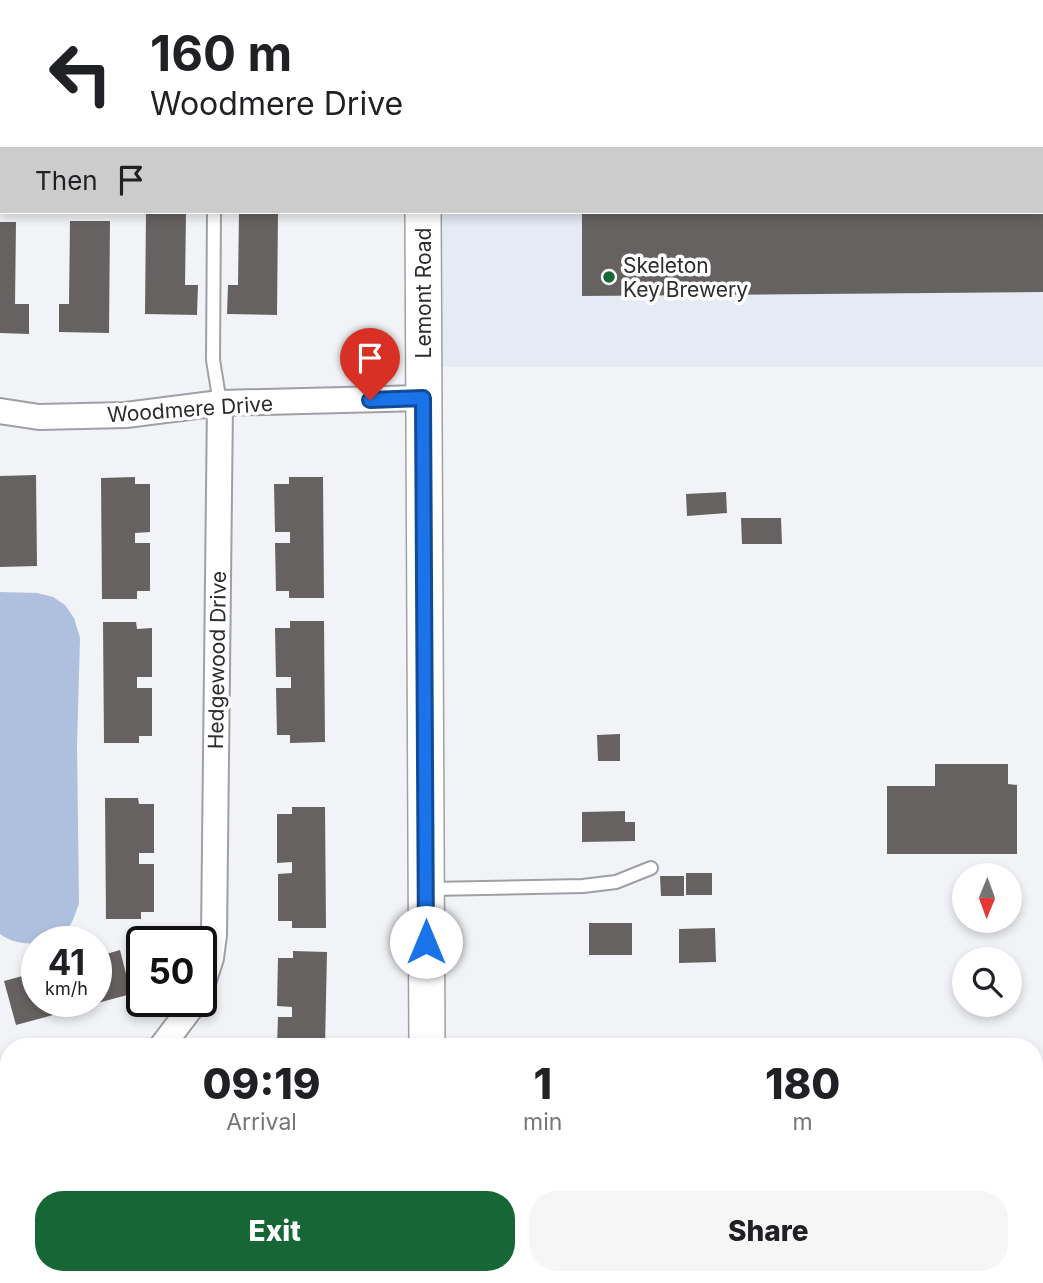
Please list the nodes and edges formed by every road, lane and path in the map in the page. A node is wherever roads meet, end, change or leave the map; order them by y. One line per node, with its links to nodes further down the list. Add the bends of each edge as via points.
1 (214, 214): 4 (lane, via 213,360)
2 (423, 214): 3 (main road, Lemont Road)
3 (423, 398): 4 (street, Woodmere Drive); 7 (main road, Lemont Road)
4 (220, 402): 5 (street, Woodmere Drive, via 126,415 39,417); 8 (street, Hedgewood Drive)
5 (0, 411)
6 (651, 869): 7 (lane, via 616,882 583,886)
7 (426, 890): 11 (main road, Lemont Road)
8 (213, 926)
9 (184, 1017): 10 (street)
10 (168, 1038)
11 (427, 1038)

